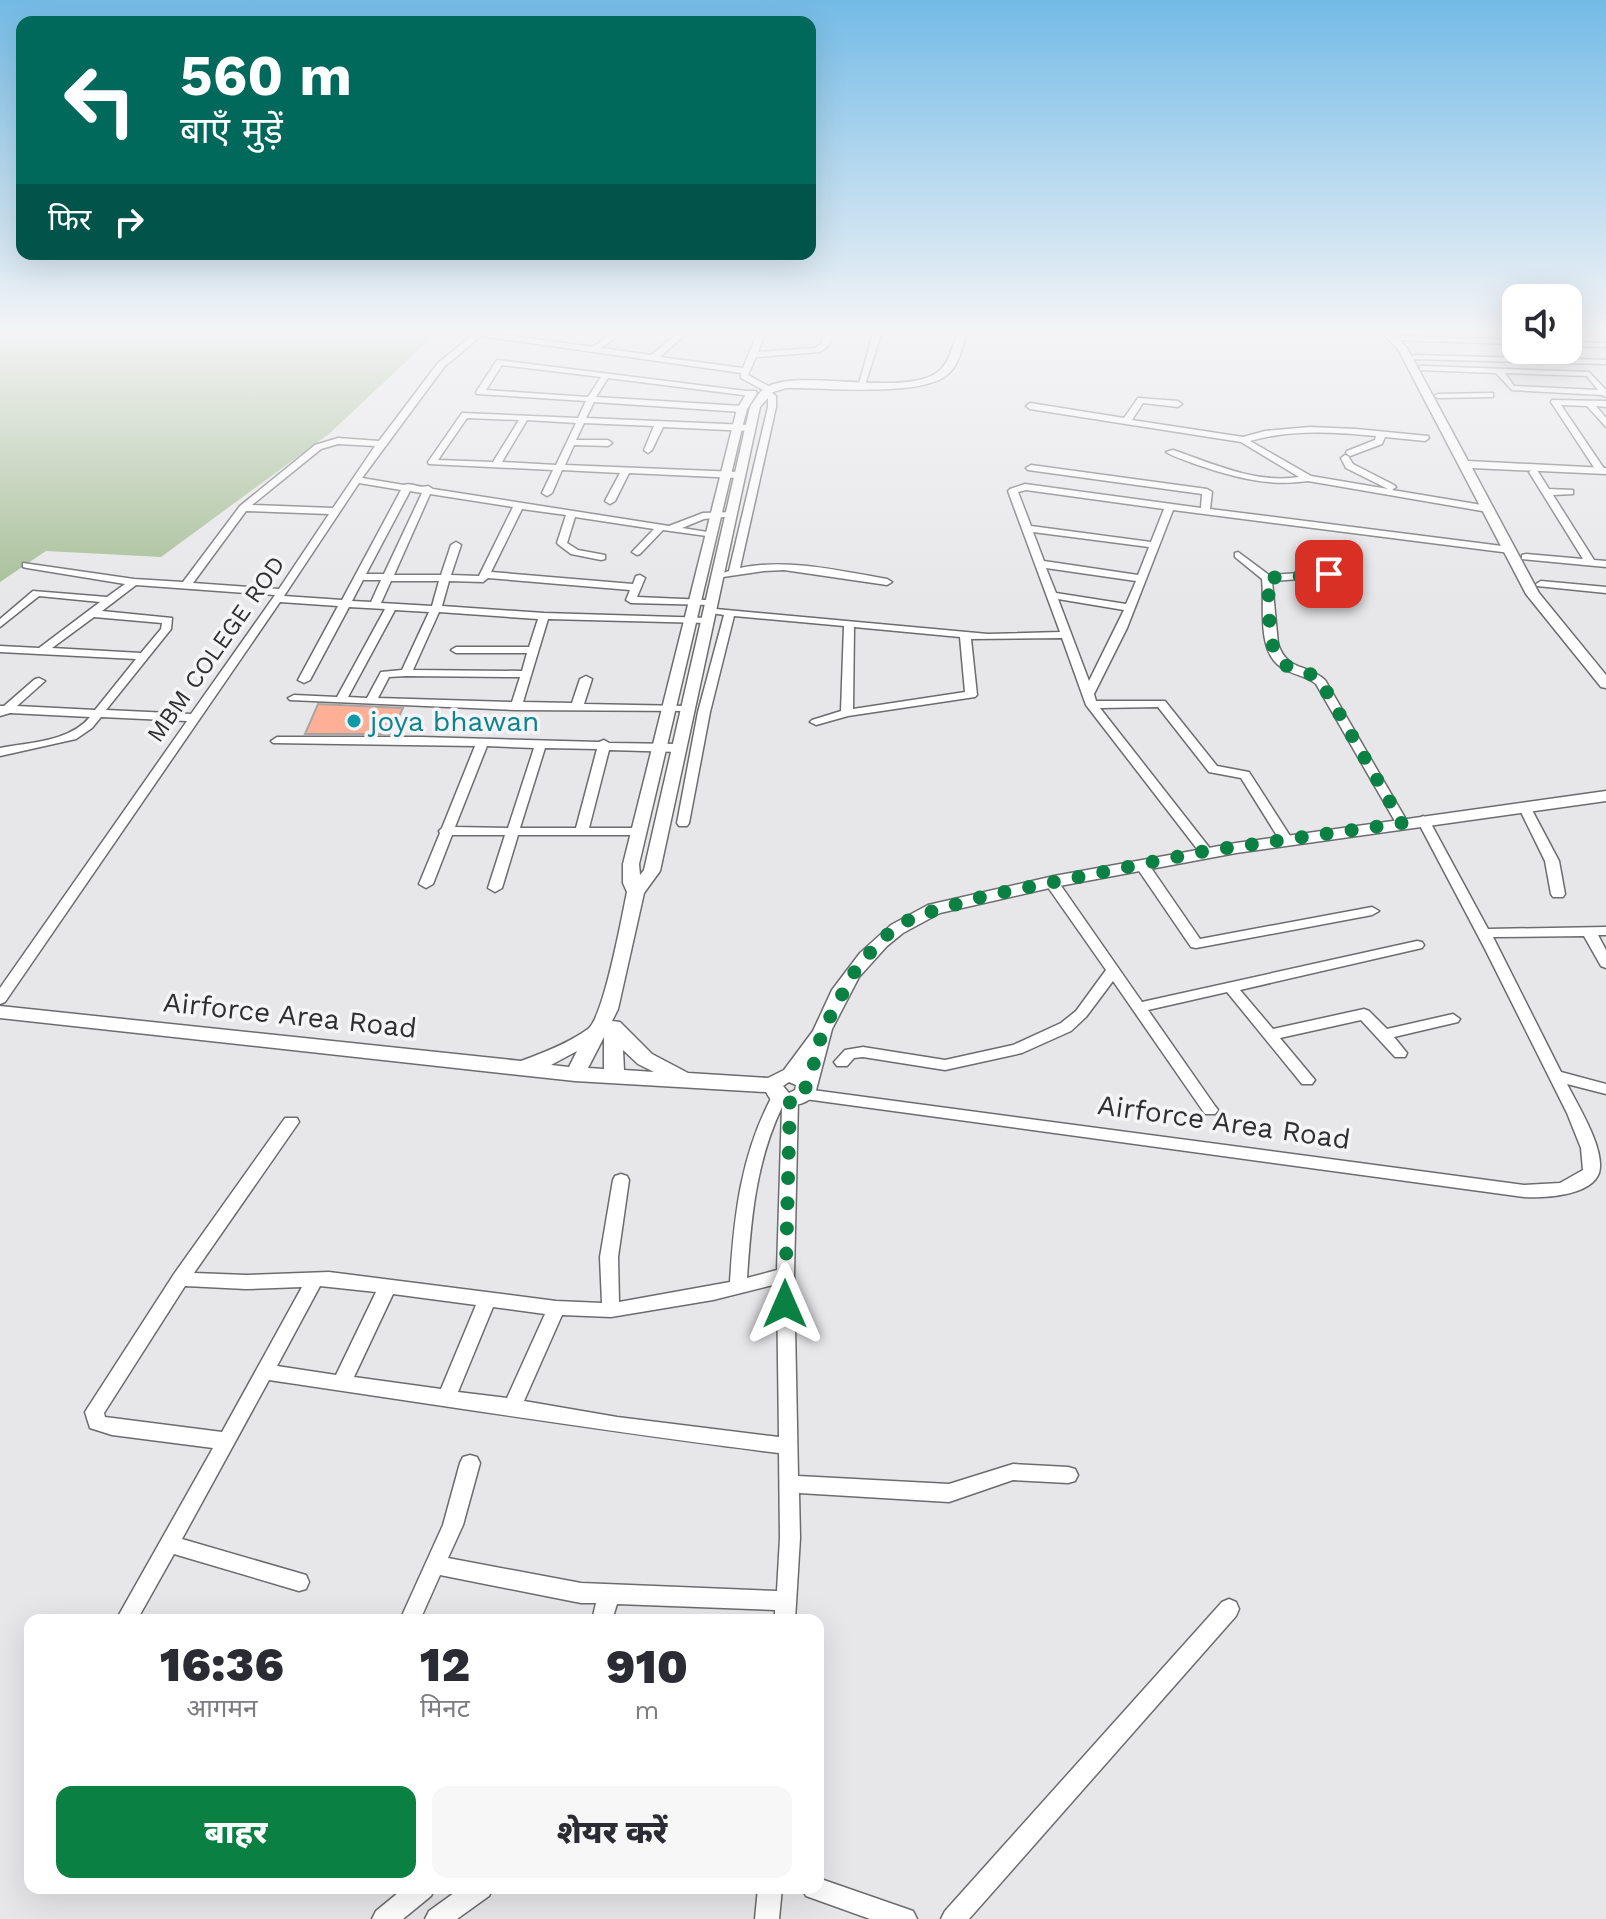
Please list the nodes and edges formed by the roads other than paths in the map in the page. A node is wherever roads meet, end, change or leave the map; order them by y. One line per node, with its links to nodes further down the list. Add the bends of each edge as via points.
1 (397, 424): 23 (street, MBM COLEGE ROD)
2 (459, 424): 27 (street, via 432,462)
3 (521, 424): 27 (street)
4 (580, 424): 19 (street)
5 (622, 424): 13 (street)
6 (743, 424): 15 (street)
7 (746, 424): 15 (street)
8 (768, 424): 22 (street)
9 (1148, 424): 18 (street)
10 (1448, 424): 28 (street)
11 (1452, 424): 28 (street)
12 (1570, 424): 35 (street)
13 (646, 425): 14 (street)
14 (659, 425): 15 (street); 24 (street)
15 (743, 428): 20 (street); 36 (street)
16 (1381, 434): 17 (street); 18 (street, via 1315,428); 45 (street, via 1379,442 1348,456 1349,466)
17 (1425, 438)
18 (1243, 440): 37 (street)
19 (571, 442): 21 (street); 29 (street)
20 (746, 442): 22 (street); 36 (street)
21 (608, 443)
22 (763, 443): 69 (street)
23 (381, 444): 38 (street, MBM COLEGE ROD); 49 (street, via 326,443)
24 (648, 450)
25 (1170, 452): 37 (street, via 1262,482)
26 (602, 455): 30 (street)
27 (496, 464): 29 (street)
28 (1474, 466): 34 (street); 35 (street); 50 (street); 64 (street)
29 (558, 467): 30 (street); 44 (street)
30 (596, 468): 32 (street)
31 (1031, 468): 33 (street)
32 (627, 469): 36 (street); 46 (street)
33 (1053, 471): 41 (street); 52 (street, via 1207,492)
34 (1534, 472): 35 (street); 42 (street)
35 (1604, 472)
36 (732, 475): 54 (street)
37 (1308, 478): 45 (street)
38 (356, 480): 39 (street); 51 (street, MBM COLEGE ROD)
39 (408, 486): 40 (street); 72 (street)
40 (428, 489): 47 (street); 73 (street)
41 (1044, 490): 48 (street); 56 (street, via 1013,491)
42 (1547, 492): 43 (street); 65 (street)
43 (1570, 492)
44 (547, 493)
45 (1407, 495): 50 (street)
46 (610, 501)
47 (519, 505): 53 (street); 71 (street)
48 (1170, 507): 52 (street); 59 (street)
49 (243, 508): 51 (street); 81 (street)
50 (1488, 509): 60 (street)
51 (337, 511): 83 (street, MBM COLEGE ROD)
52 (1205, 512): 60 (street)
53 (572, 513): 55 (street); 63 (street, via 564,547)
54 (723, 514): 55 (street); 57 (street); 77 (street)
55 (666, 528): 57 (street); 61 (street)
56 (1029, 529): 59 (street); 66 (street)
57 (711, 535): 88 (street)
58 (456, 545): 75 (street)
59 (1155, 545): 76 (street)
60 (1510, 550): 112 (street, via 1533,594)
61 (637, 552)
62 (1238, 555): 74 (street)
63 (601, 557)
64 (1526, 557): 65 (street); 80 (street)
65 (1590, 562): 67 (street)
66 (1041, 564): 76 (street); 84 (street)
67 (1606, 564)
68 (27, 565): 78 (street)
69 (734, 572): 77 (street); 79 (street, via 795,570)
70 (1329, 574): 74 (street)
71 (485, 575): 75 (street); 88 (street, via 638,583 634,601)
72 (361, 577): 73 (street); 86 (street)
73 (389, 578): 75 (street); 87 (street)
74 (1267, 578): 139 (street, via 1268,615 1279,659 1321,682)
75 (445, 579): 90 (street)
76 (1142, 579): 91 (street)
77 (715, 580): 92 (street)
78 (134, 582): 81 (street); 85 (street)
79 (887, 582)
80 (1541, 584): 82 (street); 106 (street, via 1551,603)
81 (185, 586): 83 (street)
82 (1606, 590)
83 (280, 595): 86 (street); 125 (street, MBM COLEGE ROD)
84 (1052, 595): 91 (street); 100 (street)
85 (108, 600): 94 (street); 98 (street, via 37,593)
86 (348, 601): 87 (street); 110 (street)
87 (376, 603): 89 (street)
88 (695, 603): 92 (street); 96 (street)
89 (392, 606): 90 (street); 114 (street)
90 (436, 608): 95 (street); 107 (street)
91 (1130, 608): 115 (street)
92 (708, 611): 93 (street); 96 (street); 119 (street)
93 (730, 612): 97 (street); 122 (street)
94 (90, 613): 104 (street); 105 (street, via 168,620)
95 (544, 616): 96 (street); 103 (street)
96 (691, 621): 120 (street)
97 (849, 623): 99 (street); 123 (street)
98 (0, 624)
99 (965, 635): 100 (street); 123 (street, via 971,695)
100 (1065, 635): 115 (street)
101 (0, 649): 104 (street)
102 (456, 650): 103 (street)
103 (534, 650): 108 (street)
104 (40, 652): 105 (street)
105 (145, 656): 124 (street)
106 (1606, 665)
107 (406, 673): 108 (street); 116 (street, via 385,674)
108 (526, 674): 117 (street)
109 (586, 679): 118 (street)
110 (304, 680)
111 (39, 681): 121 (street)
112 (1606, 684)
113 (294, 698): 114 (street)
114 (341, 699): 116 (street)
115 (1090, 700): 144 (street, via 1161,703 1213,769 1245,775); 145 (street)
116 (370, 702): 117 (street)
117 (516, 707): 118 (street)
118 (577, 707): 120 (street)
119 (687, 707): 120 (street); 122 (street); 132 (street)
120 (668, 709): 131 (street)
121 (2, 712): 124 (street)
122 (704, 712): 138 (street)
123 (847, 713): 126 (street)
124 (99, 714): 125 (street); 133 (street, via 72,737)
125 (195, 718): 160 (street, MBM COLEGE ROD)
126 (816, 722)
127 (277, 741): 128 (street)
128 (483, 742): 129 (street); 140 (street)
129 (541, 743): 130 (street); 142 (street)
130 (604, 744): 131 (street); 141 (street)
131 (659, 748): 132 (street); 143 (street)
132 (679, 748): 150 (street, via 652,871)
133 (0, 752)
134 (1606, 796): 136 (street)
135 (1606, 806): 136 (street)
136 (1533, 809): 137 (street); 151 (street)
137 (1423, 820): 139 (street); 155 (street, Airforce Area Road)
138 (683, 823)
139 (1402, 823): 144 (street)
140 (445, 831): 142 (street); 148 (street)
141 (582, 831): 142 (street); 143 (street)
142 (514, 832): 149 (street)
143 (639, 832): 150 (street, via 631,864)
144 (1286, 839): 145 (street)
145 (1206, 851): 146 (street)
146 (1142, 865): 147 (street); 152 (street, via 1196,944)
147 (1052, 883): 158 (street); 175 (street, via 913,917 881,939 853,974 822,1032 815,1061)
148 (426, 884)
149 (495, 888)
150 (636, 892): 164 (street)
151 (1558, 894)
152 (1372, 911)
153 (1588, 930): 154 (street); 155 (street); 157 (street)
154 (1606, 931)
155 (1484, 933): 172 (street, Airforce Area Road)
156 (1417, 945): 159 (street)
157 (1606, 963)
158 (1111, 973): 161 (street); 168 (street, via 1066,1027 1017,1049 945,1065 863,1052)
159 (1230, 987): 161 (street); 165 (street)
160 (0, 999)
161 (1137, 1008): 177 (street)
162 (0, 1012): 169 (street, Airforce Area Road)
163 (1453, 1019): 166 (street)
164 (604, 1032): 169 (street); 170 (street); 171 (street); 173 (street)
165 (1270, 1035): 166 (street, via 1364,1014); 174 (street)
166 (1383, 1035): 167 (street)
167 (1400, 1053)
168 (842, 1062)
169 (523, 1068): 170 (street, Airforce Area Road)
170 (575, 1074): 171 (street, Airforce Area Road)
171 (614, 1076): 173 (street, Airforce Area Road)
172 (1555, 1076): 176 (street); 179 (street, Airforce Area Road)
173 (690, 1080): 175 (street, Airforce Area Road)
174 (1307, 1080)
175 (791, 1089): 179 (street, Airforce Area Road, via 1524,1191 1567,1189); 181 (street); 185 (street, via 760,1133 746,1186)
176 (1606, 1089)
177 (1210, 1110)
178 (291, 1122): 182 (street)
179 (1599, 1175)
180 (621, 1180): 188 (street, via 609,1257)
181 (785, 1275): 185 (street); 194 (street)
182 (180, 1279): 183 (street); 193 (street, via 94,1417 112,1427)
183 (315, 1279): 184 (street); 189 (street)
184 (388, 1286): 186 (street); 190 (street)
185 (738, 1286): 188 (street)
186 (487, 1299): 187 (street); 191 (street)
187 (556, 1308): 188 (street); 192 (street)
188 (611, 1310)
189 (263, 1372): 190 (street); 193 (street)
190 (342, 1382): 191 (street)
191 (447, 1396): 192 (street)
192 (512, 1407): 194 (street)
193 (227, 1441): 198 (street)
194 (788, 1446): 197 (street)
195 (470, 1463): 199 (street)
196 (1068, 1475): 197 (street, via 1013,1472 949,1493)
197 (789, 1484): 203 (street)
198 (169, 1544): 200 (street); 204 (street)
199 (436, 1565): 201 (street); 205 (street)
200 (299, 1582)
201 (609, 1594): 203 (street); 206 (street)
202 (1229, 1609): 215 (street)
203 (786, 1610)
204 (129, 1614)
205 (413, 1614)
206 (604, 1614)
207 (824, 1891): 214 (street)
208 (415, 1894): 211 (street)
209 (472, 1894): 212 (street)
210 (769, 1894): 213 (street)
211 (384, 1919)
212 (437, 1919)
213 (767, 1919)
214 (905, 1919)
215 (953, 1919)

